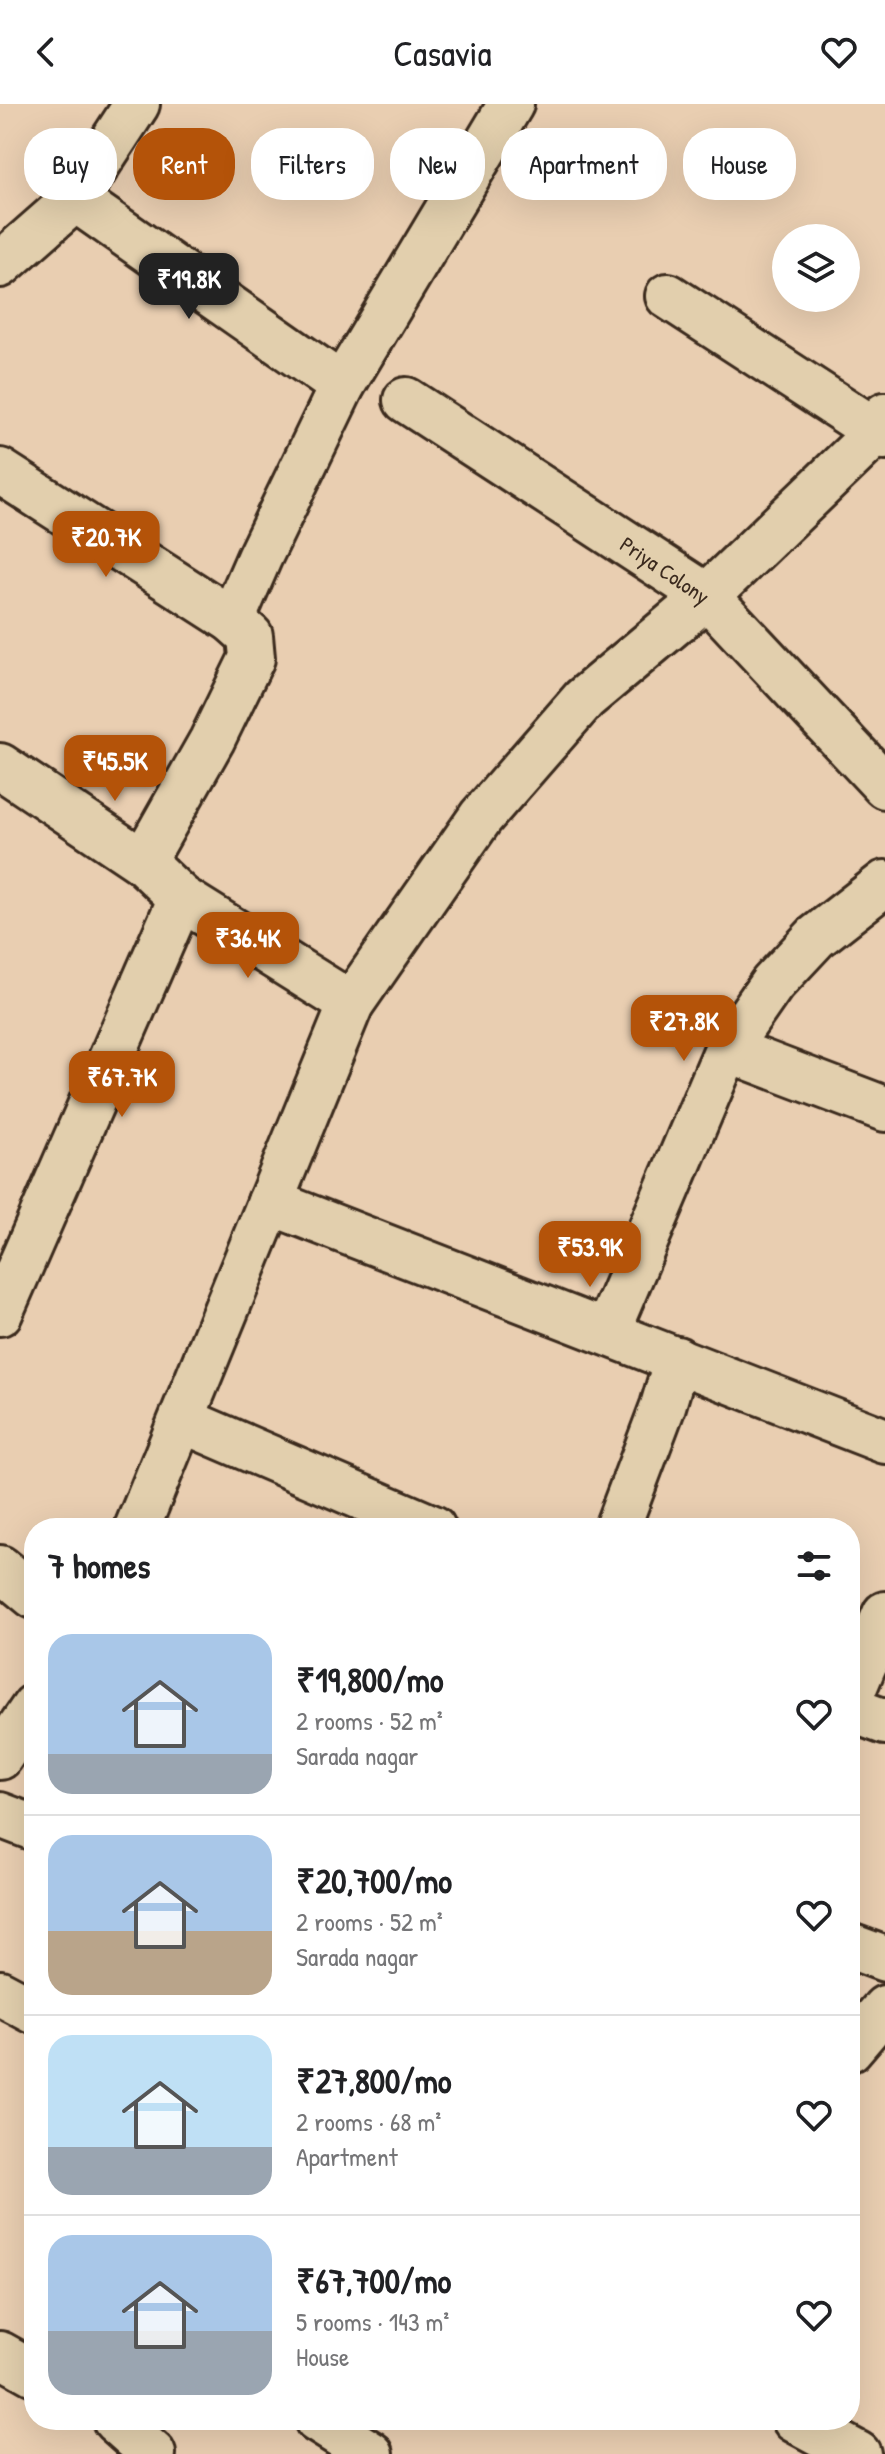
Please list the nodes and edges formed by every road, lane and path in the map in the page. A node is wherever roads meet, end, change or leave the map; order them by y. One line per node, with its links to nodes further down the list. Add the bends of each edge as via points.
1 (137, 104): 3 (street)
2 (511, 104): 8 (street)
3 (117, 135)
4 (74, 200): 6 (street)
5 (76, 200): 8 (street)
6 (0, 265)
7 (668, 296): 10 (street)
8 (342, 386): 13 (street)
9 (406, 400): 12 (street, Priya Colony)
10 (882, 428): 12 (street)
11 (0, 471): 13 (street)
12 (707, 596): 15 (street, Priya Colony); 19 (street, via 584,699 481,817)
13 (232, 620): 16 (street, via 250,636 252,658)
14 (5, 784): 16 (street)
15 (885, 786)
16 (143, 862): 18 (street)
17 (885, 883): 20 (street, via 816,937 772,984)
18 (181, 898): 19 (street); 23 (street)
19 (351, 1004): 22 (street)
20 (727, 1049): 21 (street); 24 (street)
21 (885, 1109)
22 (270, 1202): 24 (street); 26 (street)
23 (0, 1313)
24 (607, 1332): 25 (street)
25 (677, 1359): 27 (street); 30 (street)
26 (182, 1420): 28 (street); 29 (street)
27 (885, 1441)
28 (141, 1518)
29 (410, 1518)
30 (621, 1518)
31 (0, 1568): 32 (street)
32 (24, 1588)
33 (885, 1614): 34 (street)
34 (860, 1674)
35 (860, 1713): 37 (street)
36 (24, 1722): 38 (street)
37 (885, 1722)
38 (0, 1757)
39 (0, 1815): 40 (street)
40 (24, 1824)
41 (860, 1950): 42 (street)
42 (885, 1959)
43 (0, 1993): 44 (street)
44 (24, 2006)
45 (885, 2008): 46 (street)
46 (860, 2037)
47 (0, 2354): 48 (street)
48 (24, 2367)
49 (126, 2430): 53 (street)
50 (333, 2430): 54 (street)
51 (814, 2430): 55 (street)
52 (885, 2440): 56 (street)
53 (153, 2454)
54 (371, 2454)
55 (858, 2454)
56 (878, 2454)

